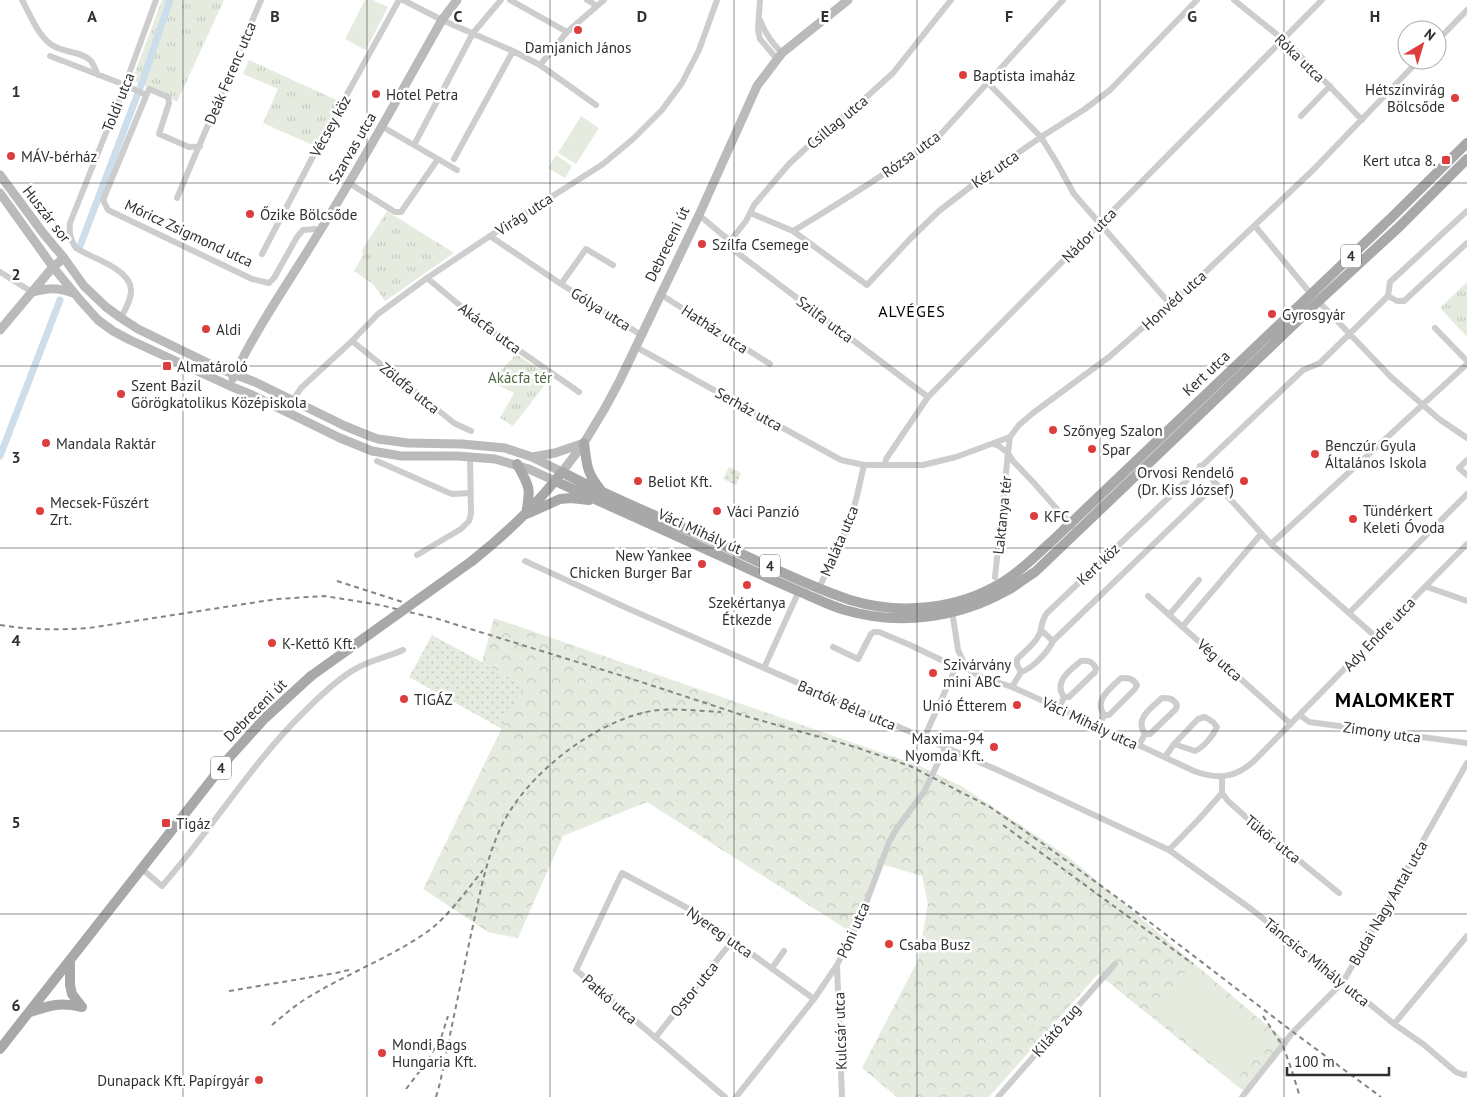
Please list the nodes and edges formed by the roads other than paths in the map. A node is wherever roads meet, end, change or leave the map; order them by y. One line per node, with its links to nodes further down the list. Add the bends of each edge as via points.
1 (22, 0): 30 (street, via 50,44 87,58)
2 (156, 0): 32 (street, Toldi utca)
3 (261, 0): 42 (street, Deák Ferenc utca)
4 (401, 0): 20 (street, Vécsey köz); 62 (street, Vécsey köz, via 320,142)
5 (457, 0): 20 (main road, Szarvas utca)
6 (501, 0): 23 (street)
7 (510, 0): 22 (street)
8 (587, 0): 18 (street)
9 (604, 0): 18 (street)
10 (717, 0): 59 (street, Virág utca, via 700,50 662,110 603,164)
11 (760, 0): 27 (street, via 760,39)
12 (848, 0): 27 (main road, Debreceni út)
13 (951, 0): 53 (street, Csillag utca, via 893,73 789,164)
14 (1063, 0): 31 (street, Rózsa utca)
15 (1196, 0): 39 (street, Kéz utca, via 1110,90)
16 (1322, 0): 24 (street, Nádor utca)
17 (1237, 1): 24 (street, Róka utca)
18 (597, 6): 22 (street)
19 (1467, 10): 21 (street)
20 (442, 20): 23 (street, Vécsey köz); 38 (main road, Szarvas utca)
21 (1447, 31)
22 (567, 32): 28 (street)
23 (473, 33): 25 (street, Vécsey köz); 41 (street)
24 (1283, 40): 33 (street, Róka utca); 55 (street, Nádor utca)
25 (513, 51): 28 (street, Vécsey köz); 44 (street)
26 (50, 56): 30 (street)
27 (780, 56): 54 (main road, Debreceni út, via 757,86)
28 (540, 65): 35 (street, Vécsey köz)
29 (1410, 70): 37 (street, Honvéd utca)
30 (98, 75): 32 (street)
31 (988, 83): 39 (street); 57 (street, Rózsa utca, via 939,136)
32 (128, 86): 34 (street); 76 (street, Toldi utca, via 69,232 76,248 127,278 131,290)
33 (1330, 86): 36 (street); 37 (street, Róka utca)
34 (144, 95): 42 (street, Toldi utca, via 149,89 168,97 169,104 159,134 189,147); 51 (street, Toldi utca)
35 (596, 104)
36 (1301, 116)
37 (1362, 120): 56 (street, Honvéd utca)
38 (381, 126): 41 (street); 48 (main road, Szarvas utca)
39 (1041, 137): 55 (street, via 1074,194); 57 (street, Kéz utca, via 939,211 867,285)
40 (1467, 143): 72 (main road, Kert utca / 4)
41 (414, 145): 43 (street)
42 (200, 146): 50 (street, Deák Ferenc utca)
43 (438, 159): 46 (street); 48 (street, via 399,213)
44 (454, 159)
45 (1467, 159): 74 (main road, Kert utca / 4)
46 (457, 170)
47 (0, 175): 63 (main road, Huszár sor)
48 (349, 183): 58 (main road, Szarvas utca)
49 (0, 193): 65 (main road, Huszár sor)
50 (177, 198)
51 (103, 200): 58 (street, Móricz Zsigmond utca, via 108,210 269,283 303,230 315,229)
52 (1467, 211): 73 (street, Kert köz, via 1390,282)
53 (750, 213): 57 (street); 60 (street, Csillag utca)
54 (698, 217): 60 (street, Szilfa utca); 71 (main road, Debreceni út)
55 (1099, 224): 75 (street); 88 (street, Nádor utca)
56 (1255, 226): 72 (street); 75 (street, Honvéd utca)
57 (793, 231)
58 (319, 234): 85 (main road, Szarvas utca)
59 (490, 236): 67 (street, Virág utca); 68 (street, Gólya utca)
60 (727, 242): 88 (street, Szilfa utca)
61 (1467, 243): 73 (street, via 1404,301)
62 (262, 254)
63 (64, 258): 65 (main road, Huszár sor); 76 (main road, via 97,300)
64 (613, 266): 68 (street, Gólya utca, via 586,249)
65 (53, 267): 69 (main road); 70 (main road)
66 (0, 272): 69 (street)
67 (427, 278): 81 (street, Virág utca, via 378,314); 87 (street, Akácfa utca, via 487,328)
68 (561, 284): 80 (street, Gólya utca)
69 (32, 292): 70 (main road, via 54,288); 78 (main road)
70 (74, 294): 86 (main road, via 113,331)
71 (660, 294): 80 (main road, Debreceni út); 84 (street, Hatház utca)
72 (1311, 294): 113 (main road, Kert utca / 4)
73 (1388, 296): 79 (street, Kert köz)
74 (1319, 302): 79 (street); 113 (main road, Kert utca / 4)
75 (1170, 304): 92 (street, Honvéd utca, via 1109,357 1033,413)
76 (121, 318): 85 (main road, via 156,338)
77 (1436, 328): 83 (street)
78 (0, 330)
79 (1350, 334): 90 (street); 104 (street, Kert köz, via 1320,363 1303,370)
80 (641, 335): 82 (main road, Debreceni út)
81 (352, 341): 89 (street, Virág utca, via 297,392); 91 (street, Zöldfa utca, via 454,423)
82 (636, 346): 94 (main road, Debreceni út); 102 (street, Serház utca, via 841,460)
83 (1467, 362): 90 (street)
84 (770, 364)
85 (235, 374): 86 (main road, Szarvas utca); 89 (main road)
86 (230, 386): 97 (main road, via 372,451 416,457)
87 (579, 392)
88 (928, 397): 103 (street, Nádor utca)
89 (293, 400): 98 (main road, via 378,439 484,445)
90 (1423, 405): 93 (street); 115 (street)
91 (471, 431)
92 (1010, 437): 95 (street, Honvéd utca); 96 (street, Laktanya tér)
93 (1467, 438)
94 (584, 443): 98 (main road); 105 (main road, Debreceni út); 111 (main road, via 588,469)
95 (993, 444): 96 (street); 103 (street, Honvéd utca, via 922,464)
96 (1008, 452): 113 (street, Laktanya tér); 119 (street, Laktanya tér)
97 (470, 456): 101 (main road); 109 (street)
98 (532, 457): 105 (main road)
99 (1467, 460): 106 (street, via 1459,468)
100 (377, 461): 109 (street, via 452,494)
101 (517, 464): 107 (main road); 112 (main road, via 530,494)
102 (864, 465): 103 (street); 122 (street, Maláta utca, via 848,526)
103 (885, 465)
104 (1200, 466): 108 (street); 130 (street, Kert köz, via 1047,613)
105 (562, 472): 107 (main road, Debreceni út / 4); 111 (main road, Váci Mihály út / 4)
106 (1467, 475)
107 (555, 481): 111 (main road, Váci Mihály út / 4); 112 (main road, Debreceni út / 4)
108 (1216, 484): 114 (street); 132 (street, Kert köz)
109 (470, 492): 117 (street, via 469,521)
110 (1467, 494): 127 (street)
111 (599, 496): 112 (main road, Debreceni út / 4, via 560,499); 122 (main road, Váci Mihály út / 4); 123 (main road, Váci Mihály út / 4)
112 (526, 515): 157 (main road, Debreceni út / 4, bridge, via 472,561 311,676 286,698 250,733)
113 (1074, 528): 126 (main road, Kert utca / 4, via 1002,583)
114 (1261, 534): 115 (street); 129 (street)
115 (1271, 544): 127 (street)
116 (1467, 544): 121 (street, Ady Endre utca)
117 (416, 555)
118 (525, 561): 137 (street, Bartók Béla utca)
119 (995, 576)
120 (1198, 580): 128 (street)
121 (1427, 585): 125 (street); 131 (street, Ady Endre utca)
122 (819, 588): 126 (main road, Váci Mihály út / 4, via 851,600 884,607)
123 (799, 591): 126 (main road, Váci Mihály út / 4, via 845,610 878,617 912,618); 137 (street)
124 (1148, 596): 128 (street, Vég utca)
125 (1467, 601)
126 (952, 608): 135 (street, via 958,650)
127 (1349, 613): 131 (street)
128 (1169, 615): 129 (street, Vég utca)
129 (1182, 627): 144 (street, Vég utca)
130 (1041, 630): 132 (street); 138 (street, Kert köz, via 1038,638 1018,658)
131 (1376, 637): 143 (street, Ady Endre utca)
132 (1053, 641): 138 (street, Kert köz, via 1050,648)
133 (832, 647): 136 (street, via 858,659 870,634 879,632)
134 (403, 650): 157 (street, via 356,668 300,715 249,774 184,862 162,886)
135 (963, 661): 136 (street); 139 (street, Váci Mihály utca, via 979,676)
136 (956, 667): 147 (street)
137 (764, 668): 147 (street, Bartók Béla utca)
138 (1021, 672): 139 (street, Kert köz)
139 (1012, 688): 141 (street, Váci Mihály utca)
140 (1064, 697): 140 (street, via 1069,697 1095,672 1094,663 1080,661 1062,678 1060,689); 141 (street)
141 (1059, 708): 145 (street, Váci Mihály utca)
142 (1104, 715): 142 (street, via 1135,689 1134,681 1121,678 1103,696 1100,707); 145 (street)
143 (1300, 715): 144 (street, Ady Endre utca); 148 (street, Zimony utca, via 1308,722)
144 (1291, 724): 154 (street, Ady Endre utca, via 1249,766 1238,773)
145 (1099, 726): 150 (street, Váci Mihály utca)
146 (1145, 734): 146 (street, via 1150,734 1176,709 1175,701 1162,698 1143,715 1141,726); 150 (street)
147 (924, 738): 151 (street, Bartók Béla utca)
148 (1467, 743)
149 (1174, 744): 149 (street, via 1198,719 1205,717 1217,727 1201,749 1195,751); 152 (street)
150 (1140, 745): 152 (street, Váci Mihály utca)
151 (945, 748): 156 (street, Bartók Béla utca); 165 (street, Póni utca, via 924,792 889,842 859,922)
152 (1165, 758): 154 (street, Váci Mihály utca, via 1205,775)
153 (1467, 763): 167 (street, Budai Nagy Antal utca)
154 (1222, 776): 155 (street)
155 (1222, 793): 156 (street); 159 (street, Tükör utca, via 1247,818)
156 (1169, 850): 167 (street, Táncsics Mihály utca, via 1251,909)
157 (142, 869): 163 (main road, Debreceni út / 4)
158 (622, 873): 161 (street, Nyereg utca, via 691,910); 171 (street, Patkó utca, via 576,970)
159 (1339, 893)
160 (1467, 936): 170 (street)
161 (733, 940): 166 (street, Nyereg utca); 171 (street, Ostor utca)
162 (784, 951): 166 (street)
163 (70, 961): 169 (main road, Debreceni út / 4); 169 (main road, via 72,994 82,1007 55,1004)
164 (1114, 964): 177 (street, Kilátó zug)
165 (837, 965): 168 (street, Póni utca); 176 (street, Kulcsár utca)
166 (772, 968): 168 (street, Nyereg utca)
167 (1343, 982): 170 (street, Táncsics Mihály utca); 178 (street, Budai Nagy Antal utca, via 1293,1032)
168 (814, 998): 175 (street, Póni utca)
169 (30, 1012): 172 (main road, Debreceni út / 4)
170 (1394, 1024): 173 (street, Táncsics Mihály utca, via 1456,1072)
171 (655, 1038): 174 (street, Patkó utca)
172 (0, 1049)
173 (1465, 1074)
174 (724, 1097)
175 (736, 1097)
176 (842, 1097)
177 (998, 1097)
178 (1242, 1097)

